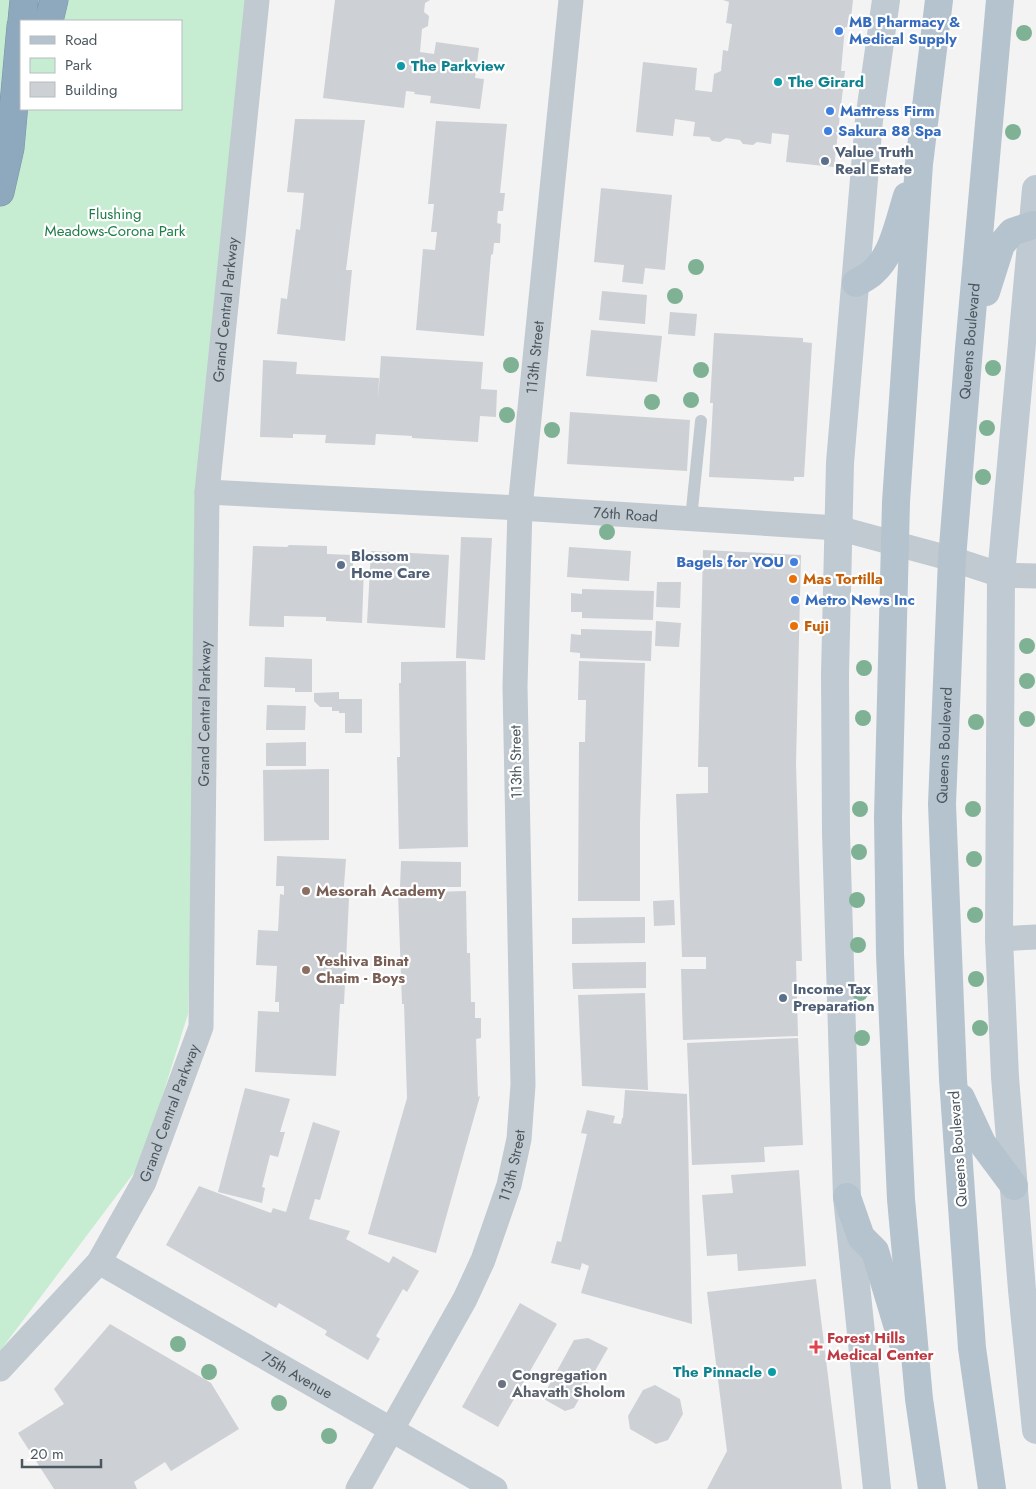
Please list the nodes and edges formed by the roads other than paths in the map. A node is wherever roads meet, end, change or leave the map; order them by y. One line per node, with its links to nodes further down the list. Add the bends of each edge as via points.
1 (24, 0): 8 (highway)
2 (54, 0): 9 (highway)
3 (257, 0): 20 (street, Grand Central Parkway)
4 (571, 0): 21 (street, 113th Street)
5 (886, 0): 17 (street, via 870,120)
6 (939, 0): 13 (main road)
7 (1000, 0): 18 (main road, Queens Boulevard)
8 (22, 20)
9 (49, 20)
10 (20, 37): 12 (highway)
11 (22, 110): 12 (highway)
12 (10, 148): 15 (highway)
13 (919, 164): 17 (main road, via 889,249 872,273); 24 (main road)
14 (1036, 189): 16 (street)
15 (0, 192)
16 (1034, 225): 18 (main road, via 1012,232 1001,245); 26 (street)
17 (856, 283): 23 (street, via 840,463)
18 (969, 348): 25 (main road, Queens Boulevard)
19 (701, 421): 22 (lane)
20 (207, 492): 21 (street, 76th Road); 33 (street, Grand Central Parkway, via 201,1027 144,1182)
21 (520, 508): 22 (street, 76th Road); 37 (street, 113th Street, via 515,686 522,1085 519,1139 509,1185 484,1260)
22 (691, 519): 23 (street, 76th Road)
23 (838, 528): 24 (street, 76th Road); 32 (street, via 836,833)
24 (894, 544): 25 (street, 76th Road); 36 (main road, via 888,817 890,954 901,1199)
25 (952, 559): 26 (street, 76th Road); 30 (main road, Queens Boulevard, via 942,804)
26 (1001, 574): 27 (street, 76th Road); 29 (street)
27 (1036, 576)
28 (1036, 937): 29 (street)
29 (999, 939): 31 (street)
30 (953, 1080): 31 (main road, via 982,1143); 43 (main road, Queens Boulevard, via 972,1348)
31 (1014, 1186): 34 (street)
32 (847, 1197): 36 (main road, via 861,1236 875,1251); 41 (street)
33 (99, 1262): 35 (street, Grand Central Parkway); 37 (street, 75th Avenue)
34 (1029, 1289): 38 (street)
35 (0, 1369)
36 (919, 1399): 42 (main road)
37 (392, 1430): 39 (street, 113th Street); 40 (street, 75th Avenue)
38 (1036, 1430)
39 (358, 1489)
40 (495, 1489)
41 (877, 1489)
42 (932, 1489)
43 (992, 1489)

